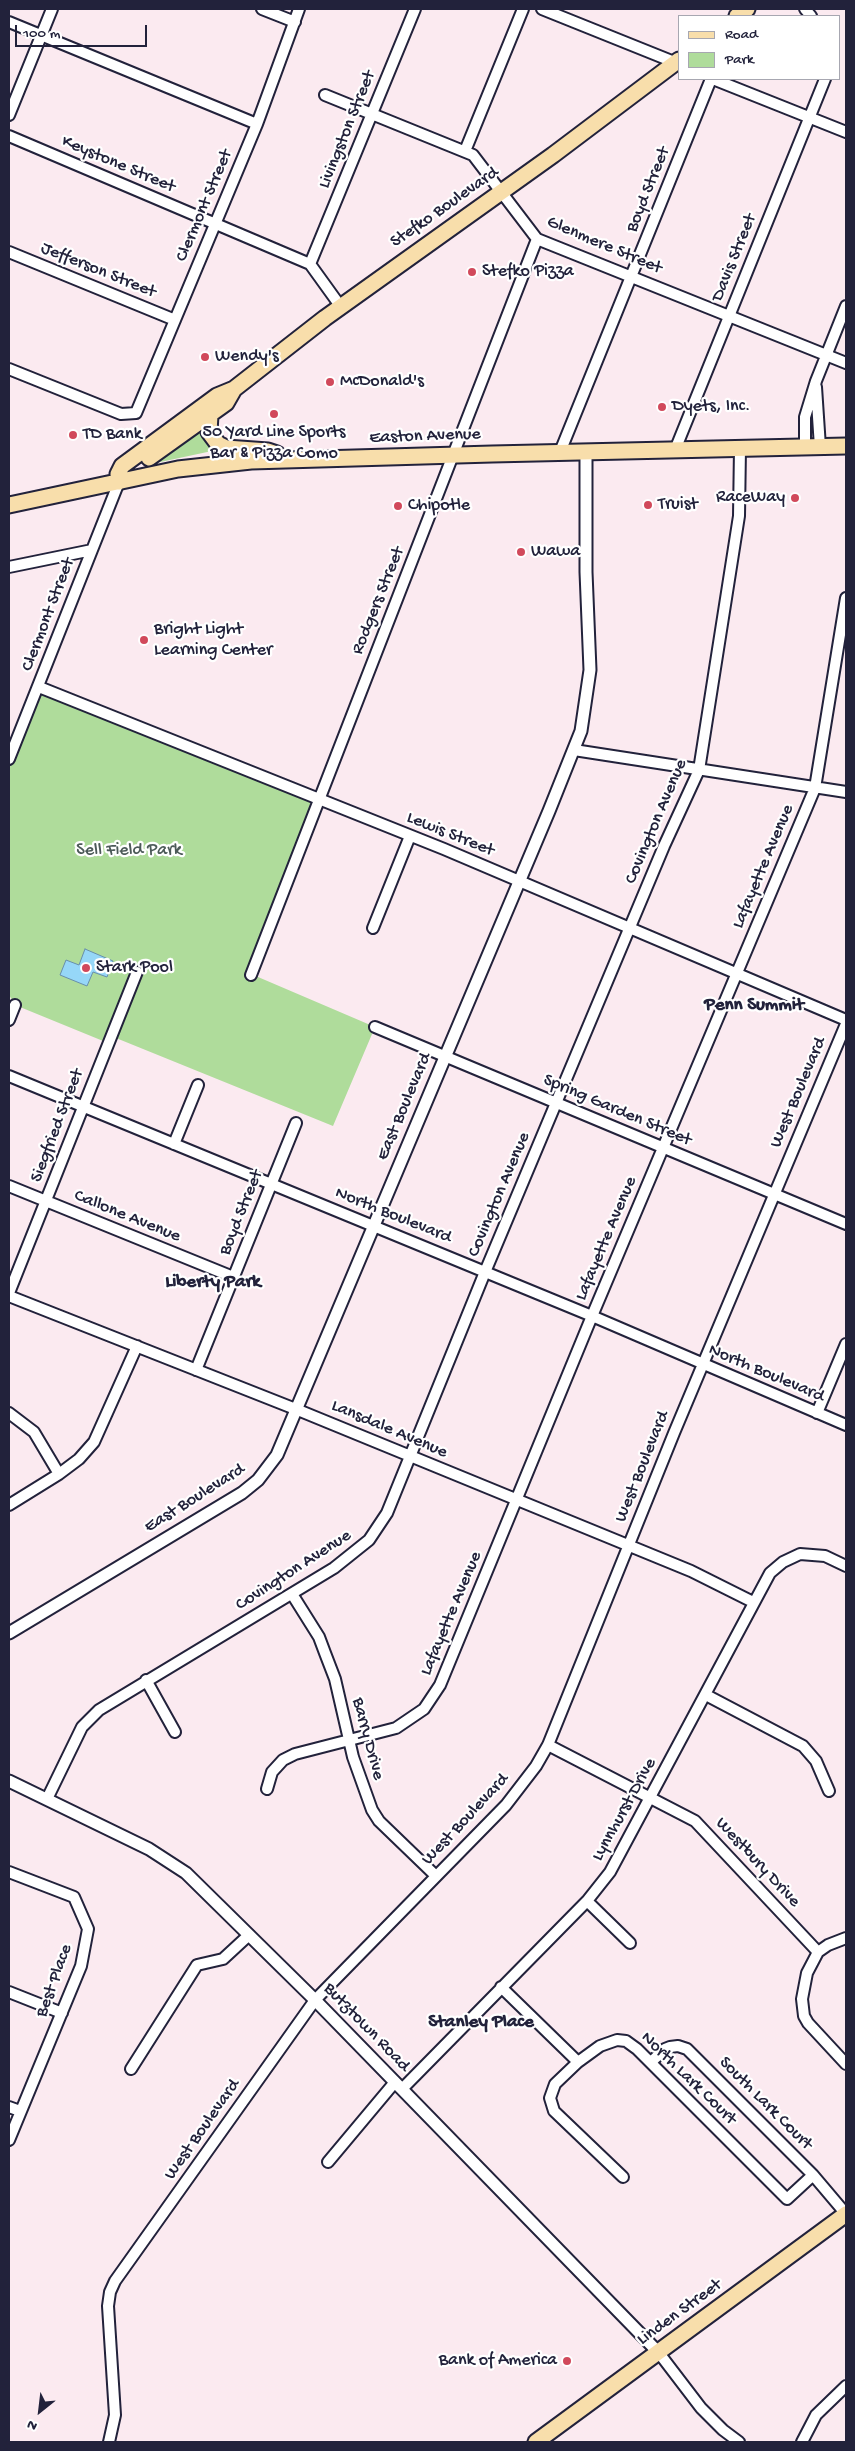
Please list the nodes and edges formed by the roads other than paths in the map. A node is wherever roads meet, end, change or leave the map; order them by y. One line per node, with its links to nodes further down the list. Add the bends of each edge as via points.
1 (52, 9): 9 (street)
2 (262, 9): 8 (street)
3 (299, 9): 8 (street, Clermont Street)
4 (415, 9): 15 (street, Livingston Street)
5 (522, 9): 21 (street)
6 (542, 9): 10 (street)
7 (9, 22): 9 (street)
8 (295, 22): 18 (street, Clermont Street)
9 (41, 35): 16 (street); 18 (street)
10 (678, 62): 22 (main road, Stefko Boulevard)
11 (712, 80): 27 (street, Boyd Street)
12 (715, 80): 17 (street)
13 (825, 80): 17 (street, Davis Street)
14 (325, 95): 15 (street, Glenmere Street)
15 (373, 114): 21 (street, Glenmere Street); 26 (street, Livingston Street)
16 (9, 115)
17 (810, 117): 19 (street); 30 (street, Davis Street)
18 (257, 124): 23 (street, Clermont Street)
19 (846, 132)
20 (9, 136): 23 (street, Keystone Street)
21 (465, 151): 22 (street, Glenmere Street, via 477,160)
22 (502, 191): 24 (street, Glenmere Street); 28 (main road, Stefko Boulevard)
23 (214, 224): 26 (street, Keystone Street); 31 (street, Clermont Street)
24 (537, 239): 27 (street, Glenmere Street); 44 (street, Rodgers Street)
25 (9, 252): 31 (street, Jefferson Street)
26 (310, 264): 28 (street)
27 (631, 277): 30 (street, Glenmere Street); 42 (street, Boyd Street)
28 (341, 306): 36 (main road, Stefko Boulevard)
29 (846, 306): 32 (street)
30 (730, 316): 32 (street, Glenmere Street); 41 (street, Davis Street)
31 (175, 320): 34 (street, Clermont Street, via 136,413 121,414)
32 (826, 355): 33 (street, Glenmere Street); 35 (street)
33 (846, 363)
34 (9, 369)
35 (816, 381): 39 (street); 39 (street, via 805,417)
36 (234, 389): 37 (main road, Stefko Boulevard, via 226,403); 46 (main road, Stefko Boulevard, via 217,396 122,466)
37 (210, 415): 45 (main road, via 209,432 218,444 226,448 268,451); 46 (main road, Stefko Boulevard)
38 (846, 446): 39 (main road, Easton Avenue)
39 (813, 447): 40 (main road, Easton Avenue)
40 (740, 448): 41 (main road, Easton Avenue); 55 (street, Covington Avenue, via 739,516)
41 (675, 450): 43 (main road, Easton Avenue)
42 (560, 452): 43 (main road, Easton Avenue); 44 (main road, Easton Avenue)
43 (586, 452): 53 (street, East Boulevard, via 590,670 585,710)
44 (454, 456): 45 (main road, Easton Avenue); 58 (street, Rodgers Street)
45 (291, 459): 46 (main road, Easton Avenue, via 178,469)
46 (119, 482): 47 (main road, Easton Avenue); 48 (street, Clermont Street)
47 (9, 505)
48 (92, 550): 49 (street); 52 (street, Clermont Street)
49 (9, 567)
50 (846, 598): 51 (street, Lafayette Avenue)
51 (841, 668): 56 (street, Lafayette Avenue)
52 (39, 687): 54 (street, Clermont Street); 58 (street, Lewis Street)
53 (574, 750): 55 (street); 60 (street, East Boulevard)
54 (9, 759)
55 (699, 770): 56 (street); 62 (street, Covington Avenue)
56 (815, 788): 57 (street); 65 (street, Lafayette Avenue)
57 (846, 792)
58 (317, 800): 59 (street, Lewis Street); 64 (street, Rodgers Street)
59 (410, 836): 60 (street, Lewis Street); 61 (street)
60 (519, 882): 62 (street, Lewis Street); 71 (street, East Boulevard)
61 (373, 928)
62 (630, 928): 65 (street, Lewis Street); 74 (street, Covington Avenue)
63 (137, 972): 75 (street, Siegfried Street)
64 (251, 974)
65 (737, 974): 68 (street, Lewis Street); 78 (street, Lafayette Avenue)
66 (15, 1005): 67 (street)
67 (9, 1020)
68 (846, 1020)
69 (846, 1024): 81 (street, West Boulevard)
70 (375, 1027): 71 (street, Spring Garden Street)
71 (445, 1056): 74 (street, Spring Garden Street); 84 (street, East Boulevard)
72 (9, 1076): 75 (street, North Boulevard)
73 (198, 1085): 77 (street)
74 (557, 1104): 78 (street, Spring Garden Street); 85 (street, Covington Avenue)
75 (83, 1106): 77 (street, North Boulevard); 82 (street, Siegfried Street)
76 (296, 1123): 79 (street, Boyd Street)
77 (174, 1144): 79 (street, North Boulevard)
78 (663, 1148): 81 (street, Spring Garden Street); 88 (street, Lafayette Avenue)
79 (272, 1184): 84 (street, North Boulevard); 86 (street, Boyd Street)
80 (9, 1186): 82 (street, Callone Avenue)
81 (774, 1194): 83 (street, Spring Garden Street); 91 (street, West Boulevard)
82 (46, 1201): 86 (street, Callone Avenue); 87 (street, Siegfried Street)
83 (846, 1224)
84 (374, 1226): 85 (street, North Boulevard); 93 (street, East Boulevard)
85 (485, 1272): 88 (street, North Boulevard); 97 (street, Covington Avenue)
86 (233, 1277): 92 (street, Boyd Street)
87 (9, 1294): 90 (street, Lansdale Avenue)
88 (592, 1316): 91 (street, North Boulevard); 99 (street, Lafayette Avenue)
89 (846, 1344): 95 (street)
90 (137, 1346): 92 (street, Lansdale Avenue); 98 (street, via 94,1442)
91 (704, 1365): 95 (street, North Boulevard); 101 (street, West Boulevard)
92 (196, 1370): 93 (street, Lansdale Avenue)
93 (298, 1410): 97 (street, Lansdale Avenue); 105 (street, East Boulevard, via 277,1456 258,1480 242,1493)
94 (9, 1413): 98 (street, via 34,1432)
95 (817, 1413): 96 (street, North Boulevard)
96 (846, 1425)
97 (410, 1458): 99 (street, Lansdale Avenue); 103 (street, Covington Avenue, via 387,1513 369,1540 341,1564)
98 (59, 1474): 100 (street)
99 (516, 1500): 101 (street, Lansdale Avenue); 109 (street, Lafayette Avenue, via 447,1671 431,1701 416,1716 396,1728)
100 (9, 1505)
101 (628, 1546): 104 (street, Lansdale Avenue, via 691,1571); 110 (street, West Boulevard)
102 (846, 1566): 104 (street, Lynnhurst Drive, via 825,1556 800,1554 770,1573)
103 (292, 1594): 106 (street, Covington Avenue); 109 (street, Barry Drive, via 325,1653 335,1679)
104 (753, 1602): 107 (street, Lynnhurst Drive)
105 (9, 1633)
106 (146, 1680): 108 (street); 115 (street, Covington Avenue, via 99,1710 82,1727)
107 (706, 1695): 113 (street, via 802,1746 816,1761); 114 (street, Lynnhurst Drive)
108 (175, 1732)
109 (349, 1740): 112 (street, Lafayette Avenue, via 283,1760 272,1772); 117 (street, Barry Drive, via 365,1794 379,1821)
110 (548, 1745): 114 (street, Westbury Drive); 117 (street, West Boulevard, via 506,1805)
111 (9, 1781): 115 (street, Butztown Road)
112 (267, 1789)
113 (829, 1790)
114 (651, 1797): 118 (street, Lynnhurst Drive, via 620,1856); 122 (street, Westbury Drive, via 685,1814 705,1829)
115 (47, 1800): 119 (street, Butztown Road, via 149,1849 186,1872)
116 (9, 1872): 126 (street, Best Place, via 74,1897 82,1911 88,1929 86,1949)
117 (436, 1876): 125 (street, West Boulevard)
118 (587, 1901): 121 (street); 123 (street, Lynnhurst Drive)
119 (249, 1935): 125 (street, Butztown Road); 130 (street, via 223,1960 197,1965)
120 (846, 1938): 122 (street)
121 (630, 1943)
122 (818, 1952): 129 (street, via 810,1964 804,1985 804,2016 816,2034)
123 (501, 1987): 127 (street); 131 (street, Lynnhurst Drive)
124 (9, 1992): 126 (street)
125 (315, 2000): 131 (street, Butztown Road); 141 (street, West Boulevard, via 115,2280 110,2292 108,2316 115,2415)
126 (62, 2013): 133 (street, Best Place)
127 (578, 2062): 128 (street, North Lark Court, via 600,2046 617,2040 626,2041); 137 (street, North Lark Court, via 555,2084 551,2104 554,2111)
128 (651, 2062): 136 (street, South Lark Court, via 670,2047 687,2049); 136 (street, North Lark Court, via 787,2199)
129 (846, 2064)
130 (131, 2070)
131 (399, 2085): 135 (street, Lynnhurst Drive); 139 (street, Butztown Road)
132 (9, 2107): 133 (street)
133 (20, 2111): 134 (street, Best Place)
134 (9, 2140)
135 (328, 2162)
136 (813, 2175): 138 (street, South Lark Court)
137 (623, 2176)
138 (846, 2214): 139 (main road, Linden Street)
139 (659, 2353): 142 (main road, Linden Street); 143 (street, via 701,2408)
140 (846, 2386): 144 (street, via 816,2415)
141 (109, 2442)
142 (536, 2442)
143 (739, 2442)
144 (802, 2442)

